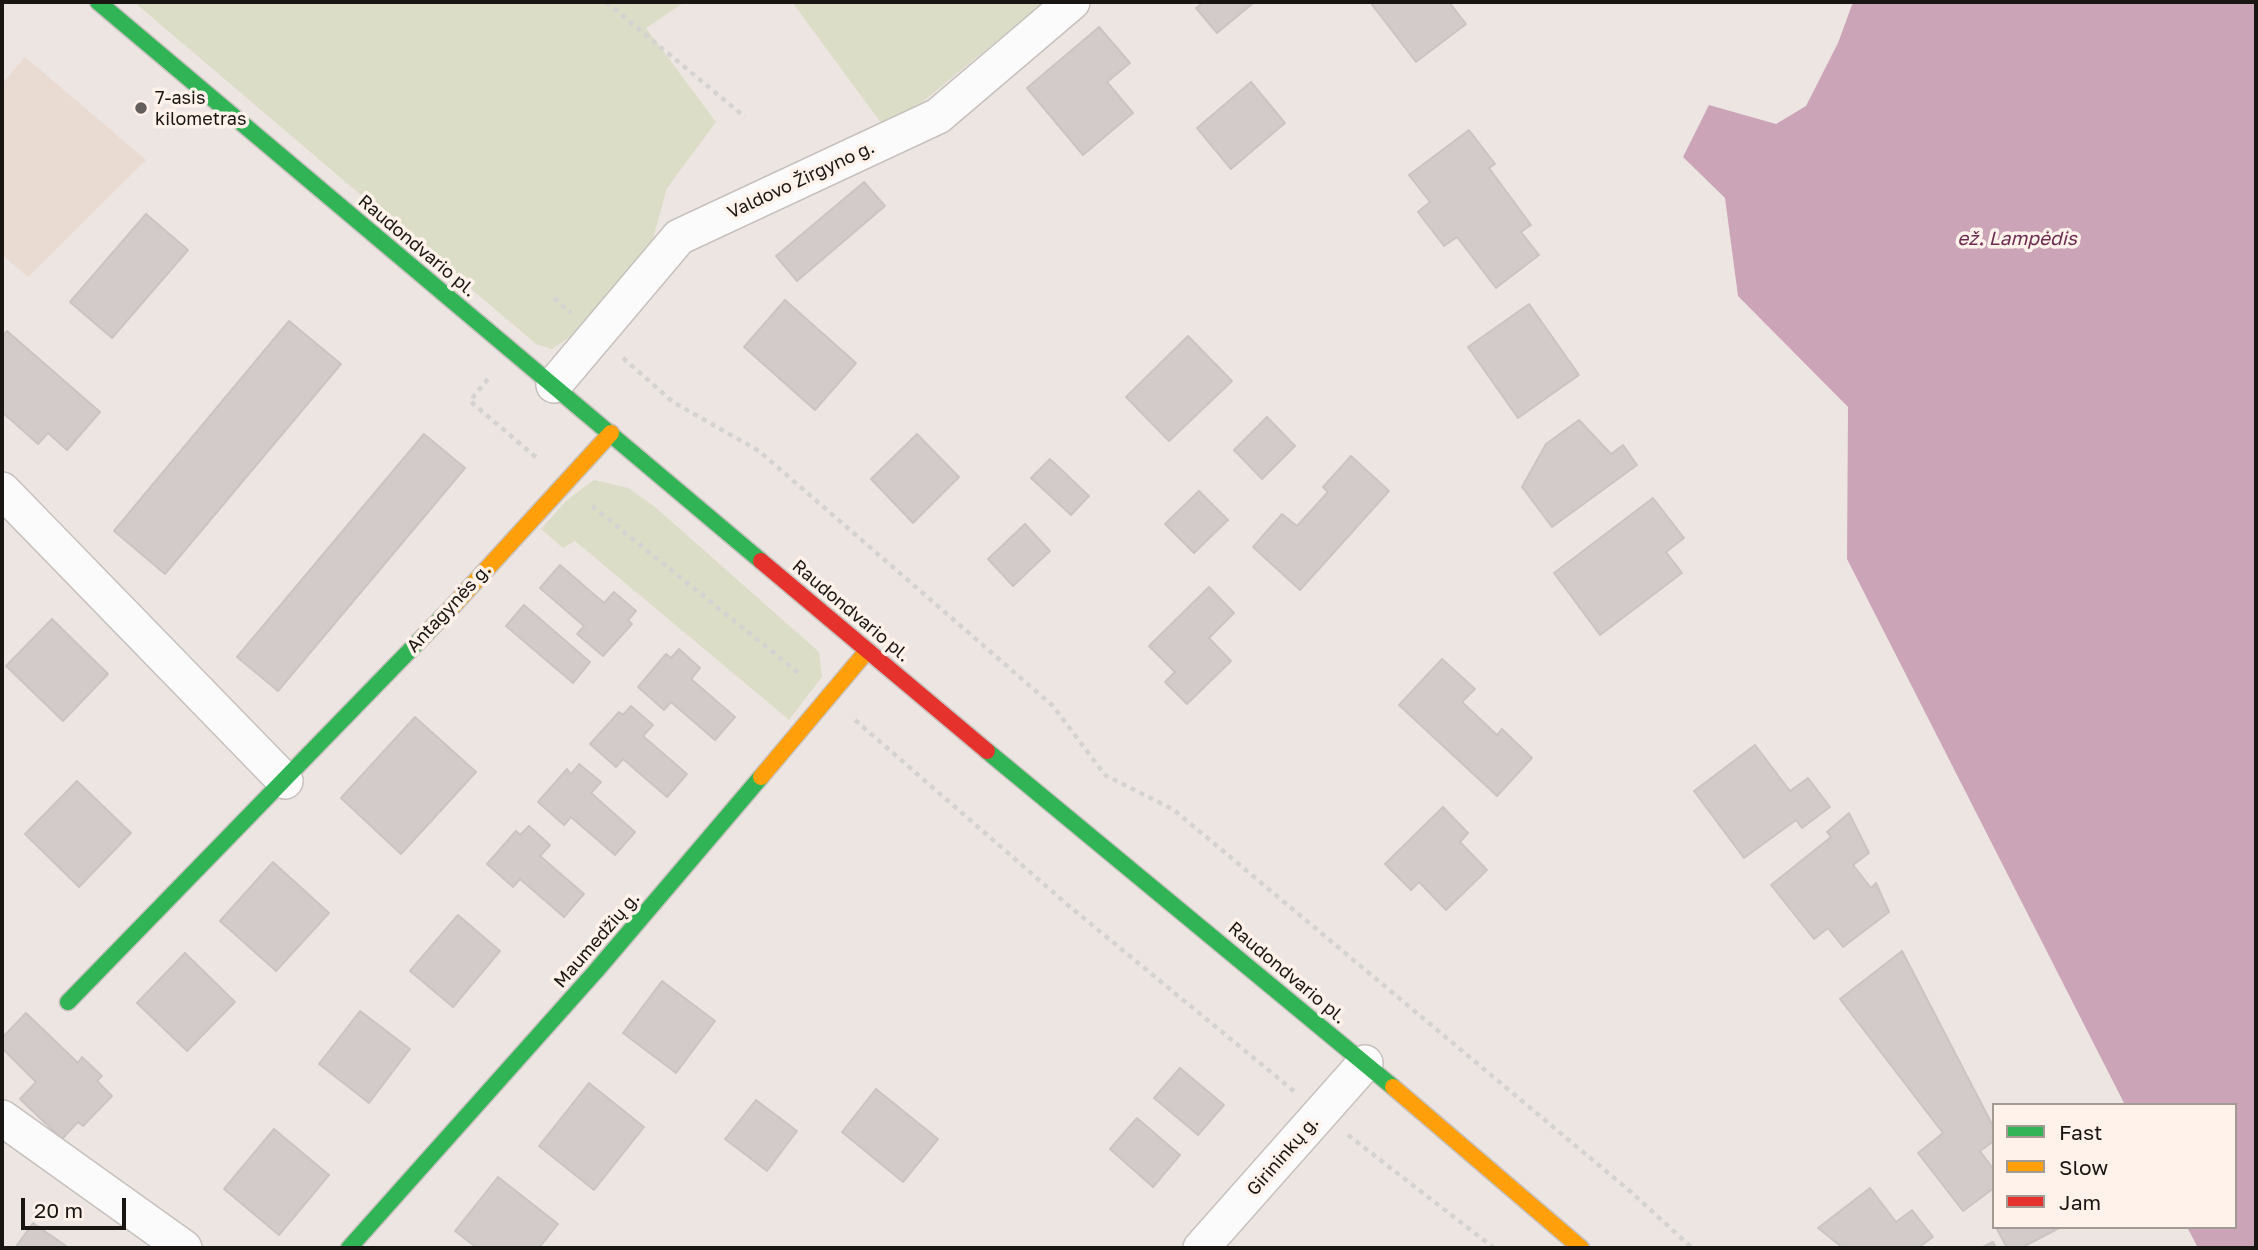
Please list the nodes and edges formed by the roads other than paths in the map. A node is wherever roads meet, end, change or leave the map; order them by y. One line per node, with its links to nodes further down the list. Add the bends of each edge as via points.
1 (97, 2): 3 (main road, Raudondvario pl.)
2 (1072, 2): 3 (street, Valdovo Žirgyno g., via 938,116 679,237)
3 (554, 385): 4 (main road, Raudondvario pl.)
4 (611, 433): 6 (main road, Raudondvario pl.); 7 (main road, Antagynės g.)
5 (2, 490): 7 (street)
6 (867, 651): 9 (main road, Raudondvario pl.); 13 (main road, Maumedžių g., via 596,971)
7 (285, 781): 8 (main road, Antagynės g.)
8 (68, 1002)
9 (1365, 1063): 11 (main road, Raudondvario pl.); 14 (street, Girininkų g.)
10 (2, 1118): 12 (street)
11 (1578, 1247)
12 (184, 1248)
13 (349, 1248)
14 (1201, 1248)

